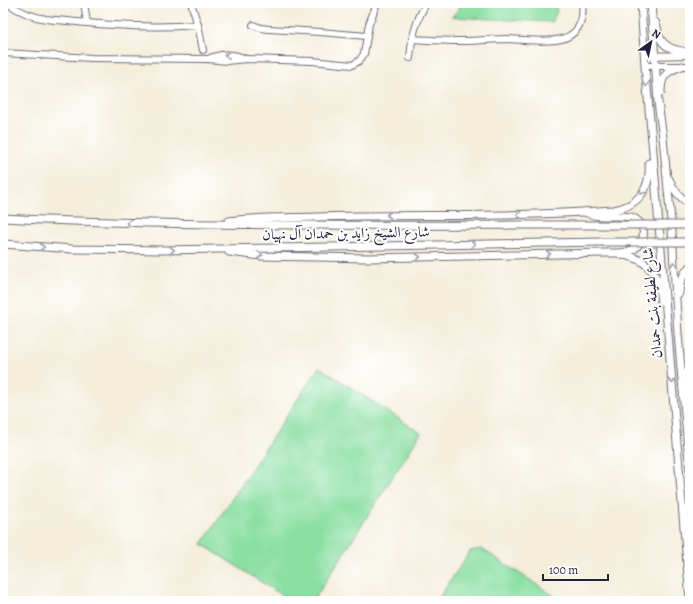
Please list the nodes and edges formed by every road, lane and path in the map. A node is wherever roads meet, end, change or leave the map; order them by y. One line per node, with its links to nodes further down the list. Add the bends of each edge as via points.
1 (7, 3): 9 (street); 11 (street, via 36,17)
2 (84, 3): 11 (street)
3 (191, 3): 12 (street)
4 (376, 3): 14 (street)
5 (426, 3): 15 (street, via 417,20)
6 (582, 3): 15 (street, via 583,15 580,25 574,33 560,40)
7 (641, 3): 21 (main road, شارع لطيفة بنت حمدان)
8 (651, 3): 10 (main road, شارع لطيفة بنت حمدان)
9 (3, 10)
10 (652, 19): 17 (main road, via 656,22 664,44 677,51); 19 (main road, شارع لطيفة بنت حمدان)
11 (87, 23): 12 (street, via 134,26)
12 (198, 25): 16 (street)
13 (253, 25): 14 (street, via 269,29)
14 (367, 36): 18 (street, via 363,57 352,65 246,59 227,54 208,58 92,58)
15 (412, 39): 22 (street)
16 (203, 50)
17 (690, 52)
18 (3, 53)
19 (654, 55): 20 (street); 21 (street); 24 (main road, شارع لطيفة بنت حمدان)
20 (690, 55)
21 (644, 56): 23 (main road, شارع لطيفة بنت حمدان)
22 (410, 58)
23 (644, 66): 24 (street); 29 (main road, شارع لطيفة بنت حمدان, one-way to 29)
24 (655, 66): 25 (street); 27 (main road, شارع لطيفة بنت حمدان)
25 (682, 66): 26 (street); 27 (main road, via 664,77)
26 (690, 66)
27 (658, 102): 28 (main road, شارع لطيفة بنت حمدان)
28 (663, 138): 30 (main road, via 668,150 669,173 673,188 678,196); 40 (main road, شارع لطيفة بنت حمدان, one-way to 28)
29 (652, 141): 31 (main road, one-way to 31, via 648,152 649,176 641,195 624,208); 41 (main road, شارع لطيفة بنت حمدان)
30 (690, 204)
31 (585, 212): 33 (main road, one-way to 33, via 259,218); 38 (main road, via 597,216 631,217 640,222 644,232 635,249)
32 (3, 218): 33 (main road, شارع الشيخ زايد بن حمدان آل نهيان, one-way to 32)
33 (213, 224): 34 (main road, شارع الشيخ زايد بن حمدان آل نهيان, bridge)
34 (690, 225)
35 (690, 242): 37 (main road, شارع الشيخ زايد بن حمدان آل نهيان, one-way to 35, bridge)
36 (3, 244): 37 (main road, شارع الشيخ زايد بن حمدان آل نهيان, one-way to 37, via 80,249)
37 (208, 250): 38 (main road, one-way to 38, via 261,256 368,258)
38 (605, 253): 41 (main road, via 634,257 652,270 658,284)
39 (690, 266): 40 (main road, via 683,276 679,289)
40 (678, 334): 42 (main road, شارع لطيفة بنت حمدان)
41 (668, 336): 43 (main road, شارع لطيفة بنت حمدان, one-way to 43)
42 (690, 471)
43 (690, 600)

